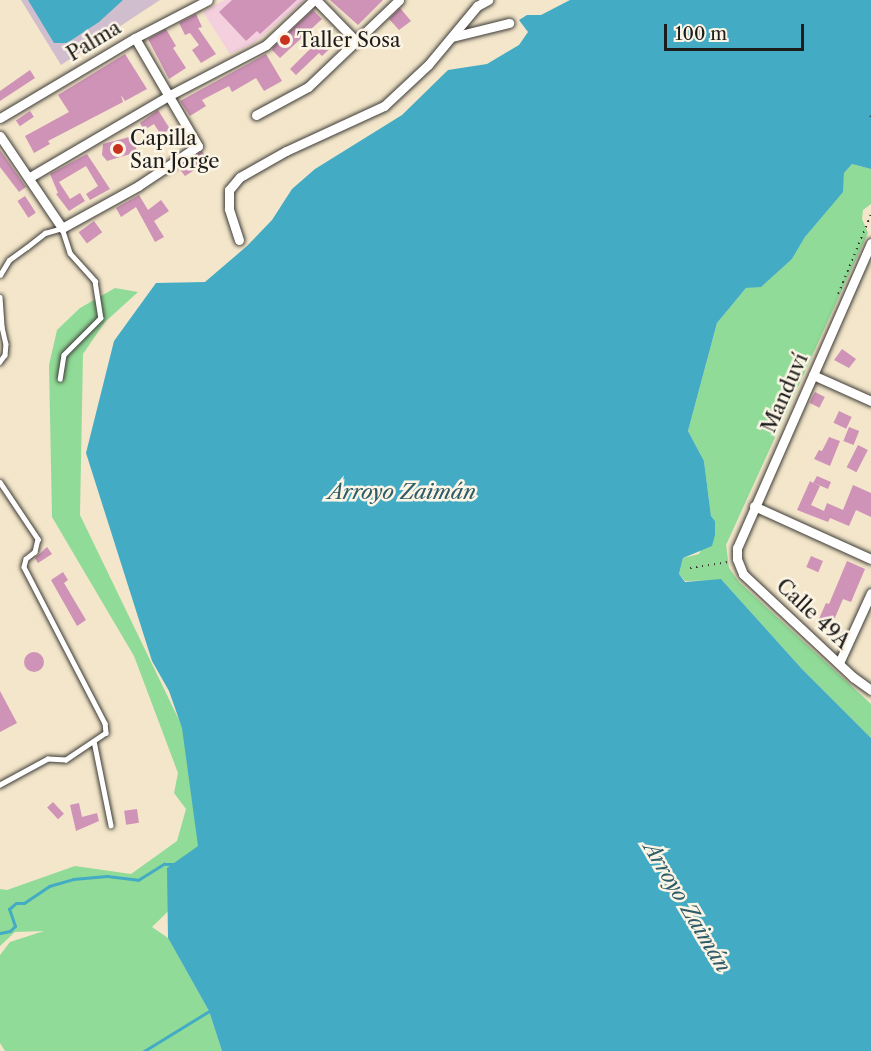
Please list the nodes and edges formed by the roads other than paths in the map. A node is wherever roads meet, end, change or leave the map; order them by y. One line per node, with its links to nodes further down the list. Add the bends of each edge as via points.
1 (208, 0): 7 (street, Palma)
2 (315, 0): 8 (street); 9 (street, via 266,45)
3 (399, 0): 8 (street)
4 (488, 0): 6 (street, via 477,6)
5 (510, 23): 6 (street)
6 (452, 37): 15 (street, via 384,106 240,177 229,190 229,209)
7 (135, 38): 9 (street); 11 (street, Palma)
8 (356, 41): 10 (street, via 309,87)
9 (168, 96): 13 (street); 14 (street, via 198,146 138,186)
10 (256, 115)
11 (0, 118)
12 (0, 136): 13 (street)
13 (30, 177): 14 (street)
14 (62, 228): 17 (lane, via 45,234 9,260); 21 (lane, via 70,253 95,281 101,318 64,355)
15 (239, 240)
16 (871, 243): 20 (street, Manduví)
17 (0, 275)
18 (0, 297): 19 (lane, via 6,344)
19 (0, 362)
20 (813, 375): 22 (street); 24 (street, Manduví)
21 (60, 379)
22 (871, 401)
23 (0, 482): 30 (lane, via 38,539 35,552 26,559 24,567 105,723 106,733)
24 (754, 506): 25 (street); 26 (street, Manduví)
25 (871, 559)
26 (734, 560): 28 (street, Calle 49A, via 743,574)
27 (871, 593): 28 (street)
28 (839, 663): 29 (street, Calle 49A)
29 (871, 690)
30 (94, 741): 31 (lane, via 66,760 48,759); 32 (lane)
31 (0, 785)
32 (111, 825)

